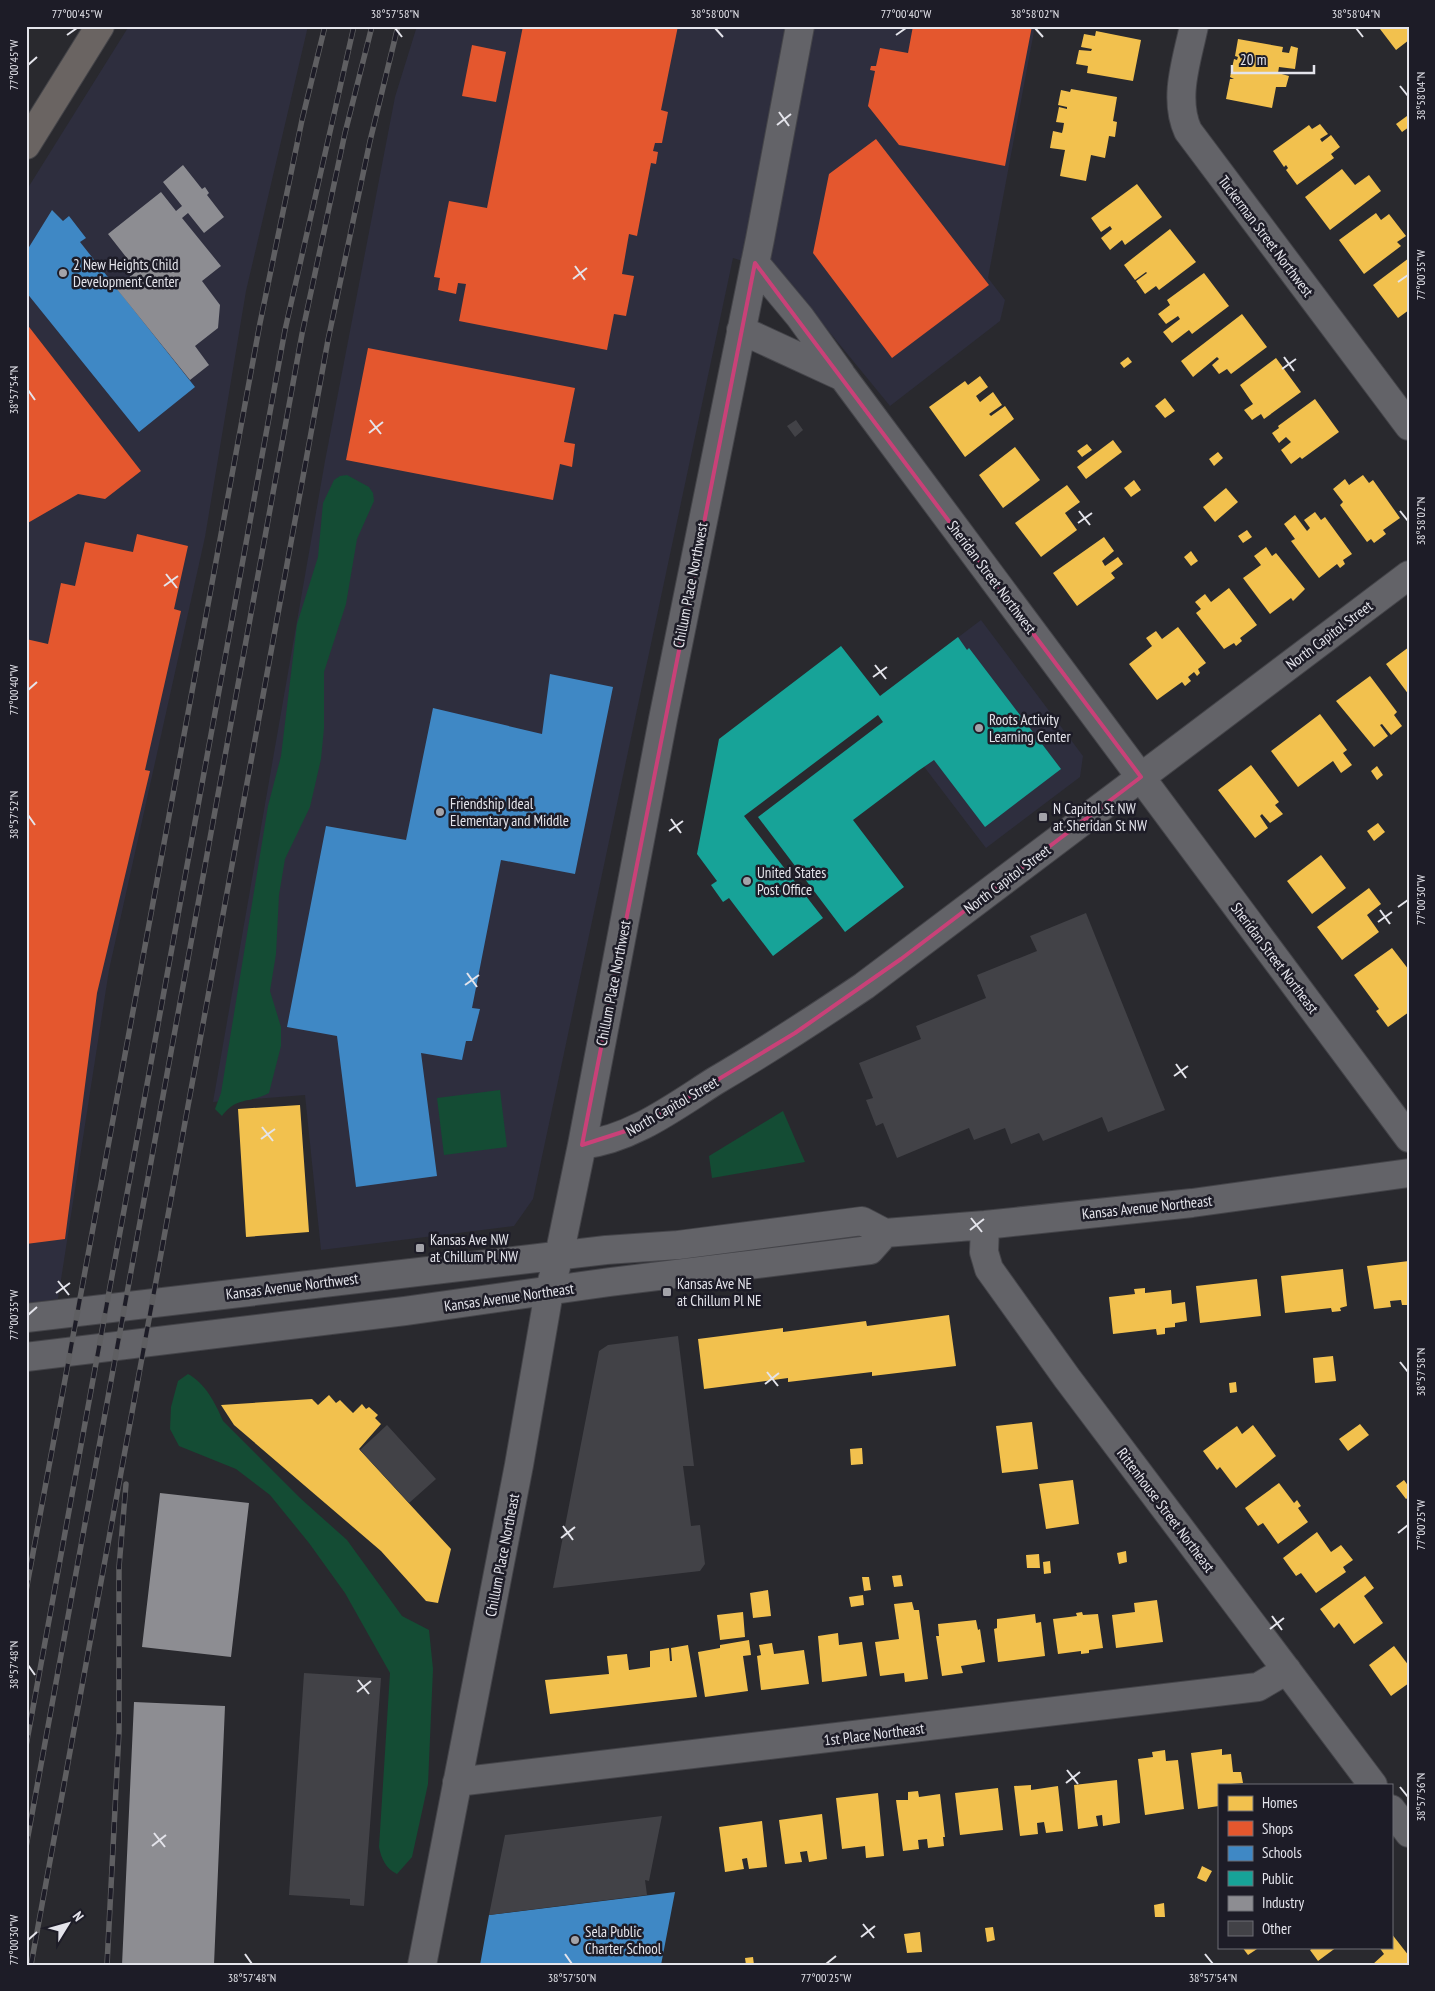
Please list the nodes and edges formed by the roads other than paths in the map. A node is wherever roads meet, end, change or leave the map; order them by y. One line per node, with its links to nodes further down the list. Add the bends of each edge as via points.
1 (100, 26): 4 (main road)
2 (800, 26): 5 (street, Chillum Place Northwest)
3 (1194, 26): 8 (street, Tuckerman Street Northwest, via 1180,96 1181,114 1188,131)
4 (26, 145)
5 (755, 263): 6 (street, Chillum Place Northwest); 7 (street, Sheridan Street Northwest, via 800,316)
6 (741, 330): 7 (street, Sheridan Street Northwest); 12 (street, Chillum Place Northwest)
7 (844, 377): 10 (street, Sheridan Street Northwest)
8 (1409, 426)
9 (1409, 575): 10 (street, North Capitol Street)
10 (1141, 777): 11 (street, Sheridan Street Northeast); 12 (street, North Capitol Street, via 901,959 802,1028 646,1124 616,1137)
11 (1409, 1138)
12 (582, 1145): 16 (street, Chillum Place Northeast)
13 (1409, 1174): 14 (street, Kansas Avenue Northeast, via 1192,1203)
14 (985, 1225): 15 (street, Kansas Avenue Northeast); 20 (street, Rittenhouse Street Northeast, via 984,1252 989,1269)
15 (885, 1233): 16 (street, via 862,1221 678,1245); 17 (street, Kansas Avenue Northeast, via 870,1250)
16 (559, 1256): 17 (street, Chillum Place Northeast); 18 (street, Kansas Avenue Northwest)
17 (549, 1292): 19 (street, Kansas Avenue Northeast); 21 (street, Chillum Place Northeast)
18 (26, 1318)
19 (26, 1356)
20 (1287, 1670): 21 (street, 1st Place Northeast, via 1258,1687); 22 (street, Rittenhouse Street Northeast)
21 (457, 1782): 25 (street, Chillum Place Northeast)
22 (1372, 1784)
23 (1392, 1810): 24 (street)
24 (1409, 1832)
25 (422, 1965)

